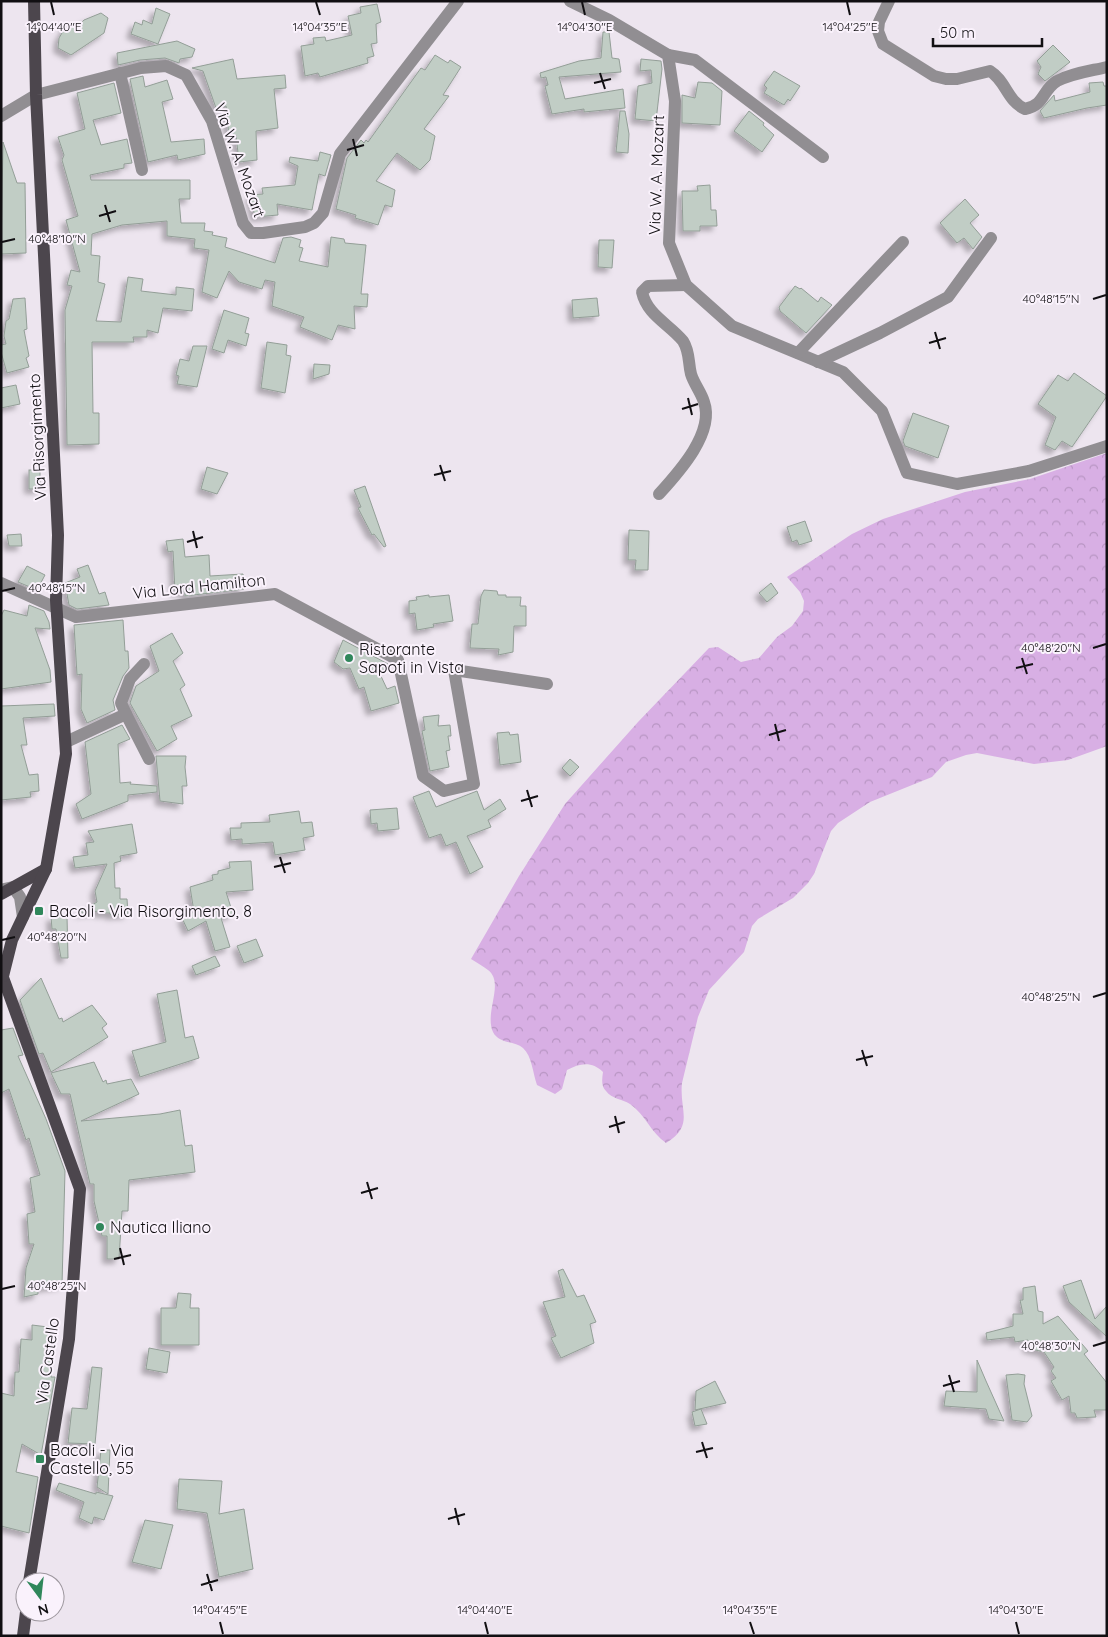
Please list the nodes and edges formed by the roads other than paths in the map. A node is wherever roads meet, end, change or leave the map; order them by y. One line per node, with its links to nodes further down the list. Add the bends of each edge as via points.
1 (34, 1): 8 (main road, Via Risorgimento)
2 (458, 1): 7 (street, Via W. A. Mozart, via 340,154 323,213 314,223 305,226 263,234 251,233 243,223 212,122 186,75 166,66)
3 (570, 1): 5 (street, via 610,20)
4 (889, 1): 6 (street, via 879,22 878,31 883,44 934,76 957,79 990,71 996,75 1012,102 1025,109 1040,103 1056,82)
5 (668, 55): 10 (street, via 696,60); 14 (street, Via W. A. Mozart, via 675,101 669,243)
6 (1107, 67)
7 (120, 73): 8 (street, Via W. A. Mozart); 11 (street)
8 (36, 95): 9 (street, Via W. A. Mozart); 20 (main road, Via Risorgimento, via 58,535)
9 (1, 116)
10 (823, 157)
11 (142, 170)
12 (991, 238): 16 (street, via 948,297)
13 (903, 242): 15 (street)
14 (686, 285): 15 (street, Via W. A. Mozart, via 732,326); 18 (street, via 648,286 642,292 649,310 683,342 689,353 691,373 704,401 707,417 692,452)
15 (798, 353): 16 (street, Via W. A. Mozart)
16 (818, 362): 17 (street, Via W. A. Mozart, via 843,372 882,410 907,473 957,484 1030,471)
17 (1107, 446)
18 (659, 494)
19 (1, 583): 20 (street)
20 (56, 606): 22 (street, Via Lord Hamilton, via 76,617 275,594 398,660 423,776 444,791 474,784 454,670); 24 (main road, Via Risorgimento)
21 (144, 664): 23 (street, via 130,679 121,703)
22 (547, 684)
23 (126, 714): 24 (street); 25 (street)
24 (66, 742): 26 (main road, Via Risorgimento)
25 (150, 759)
26 (46, 870): 27 (main road); 29 (main road, Via Risorgimento)
27 (7, 888): 28 (main road); 29 (street, via 20,897)
28 (1, 894)
29 (23, 917): 30 (main road, Via Risorgimento)
30 (7, 940): 31 (main road, Via Risorgimento)
31 (2, 974): 32 (main road, Via Castello, via 80,1188 69,1340)
32 (31, 1572)
33 (25, 1622): 34 (main road)
34 (24, 1636)

